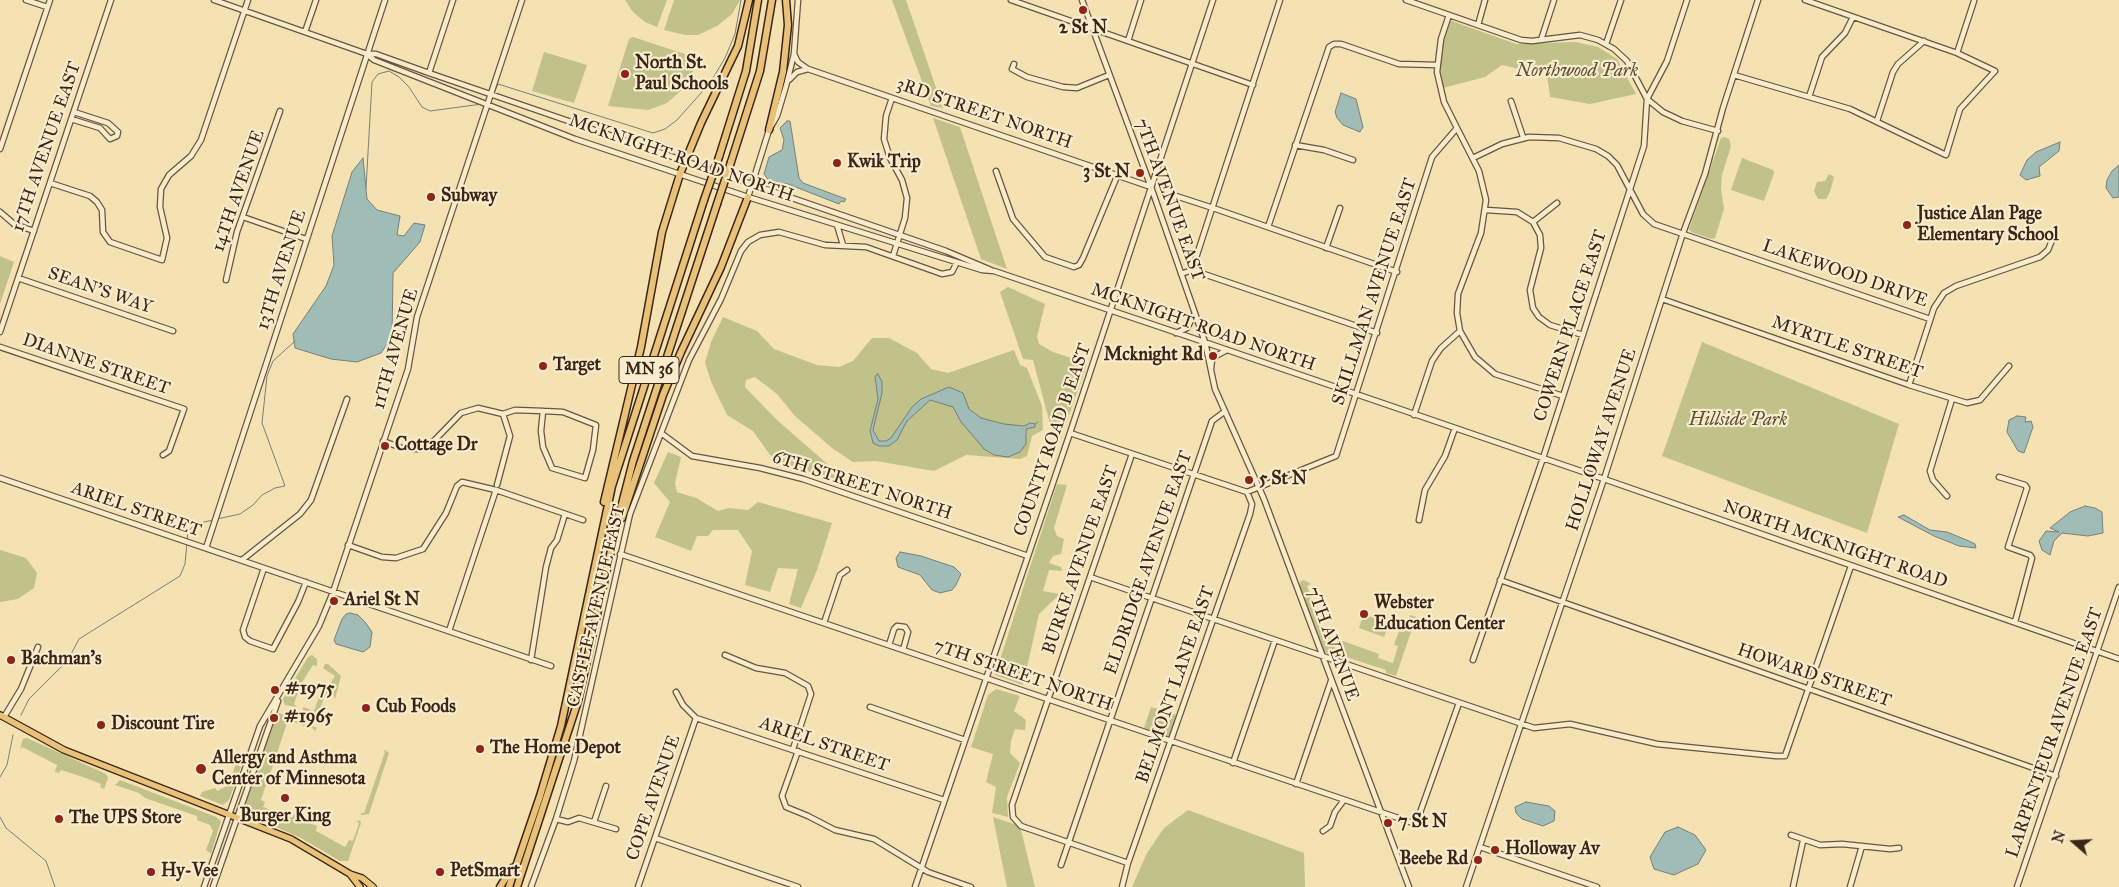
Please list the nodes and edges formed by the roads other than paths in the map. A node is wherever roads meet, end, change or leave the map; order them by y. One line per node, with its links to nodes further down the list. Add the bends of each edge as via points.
1 (26, 0): 29 (street)
2 (50, 0): 29 (street)
3 (111, 0): 59 (street, 17TH AVENUE EAST)
4 (214, 0): 30 (street, MCKNIGHT ROAD NORTH)
5 (248, 0): 30 (street)
6 (316, 0): 35 (street)
7 (385, 0): 41 (street, 13TH AVENUE)
8 (453, 0): 47 (street)
9 (522, 0): 52 (street, 11TH AVENUE)
10 (748, 0): 70 (highway, via 738,46)
11 (758, 0): 147 (highway, MN 36, bridge, via 746,71 617,470)
12 (772, 0): 150 (highway, MN 36, bridge, via 760,71 633,461)
13 (786, 0): 63 (highway, via 788,25 783,72)
14 (798, 0): 42 (street)
15 (1011, 0): 34 (street)
16 (1082, 0): 34 (street, 7TH AVENUE EAST)
17 (1141, 0): 37 (street)
18 (1213, 0): 43 (street, COUNTY ROAD B EAST)
19 (1280, 0): 50 (street)
20 (1406, 0): 28 (street)
21 (1485, 0): 33 (street)
22 (1554, 0): 36 (street)
23 (1621, 0): 39 (street)
24 (1687, 0): 55 (street, COWERN PLACE EAST, via 1667,61)
25 (1758, 0): 48 (street, HOLLOWAY AVENUE)
26 (1805, 0): 32 (street)
27 (1974, 1): 40 (street)
28 (1417, 2): 31 (street)
29 (47, 7): 67 (street)
30 (244, 10): 35 (street, MCKNIGHT ROAD NORTH); 74 (street, via 201,140 191,156 169,175 161,189 160,207 167,238 162,260 110,242 102,232 102,210 97,202 90,196)
31 (1449, 15): 33 (street); 45 (street)
32 (1853, 17): 38 (street); 53 (street, via 1845,33 1822,57)
33 (1478, 25): 36 (street, via 1521,40)
34 (1092, 28): 37 (street); 49 (street, 7TH AVENUE EAST)
35 (305, 32): 41 (street, MCKNIGHT ROAD NORTH)
36 (1541, 40): 39 (street, via 1580,36)
37 (1128, 41): 43 (street)
38 (1924, 41): 40 (street); 61 (street, via 1893,72)
39 (1606, 44): 55 (street, via 1627,61)
40 (1957, 53): 61 (street, via 1995,71 1962,104 1946,155)
41 (367, 54): 47 (street, MCKNIGHT ROAD NORTH, via 376,54); 57 (street, MCKNIGHT ROAD NORTH, via 374,60); 93 (street, 13TH AVENUE)
42 (794, 54): 46 (street, 3RD STREET NORTH, via 798,62); 51 (street)
43 (1192, 63): 50 (street); 76 (street, COUNTY ROAD B EAST)
44 (1014, 64): 49 (street, via 1012,69 1027,76 1076,88)
45 (1437, 65): 62 (street, via 1440,93); 66 (street, via 1398,64 1341,44 1331,45 1325,53)
46 (808, 69): 51 (street, via 797,72); 54 (street, 3RD STREET NORTH)
47 (429, 72): 52 (street, MCKNIGHT ROAD NORTH)
48 (1734, 75): 53 (street); 64 (street, HOLLOWAY AVENUE)
49 (1109, 76): 76 (street, 7TH AVENUE EAST)
50 (1253, 85): 81 (street)
51 (786, 86): 63 (street)
52 (491, 95): 57 (street, 11TH AVENUE); 70 (street, MCKNIGHT ROAD NORTH)
53 (1809, 97): 61 (street)
54 (892, 98): 73 (street, 3RD STREET NORTH); 92 (street, via 884,139 907,198)
55 (1647, 99): 64 (street, via 1671,116); 77 (street, COWERN PLACE EAST, via 1644,146)
56 (1511, 101): 65 (street)
57 (488, 105): 72 (street, MCKNIGHT ROAD NORTH); 132 (street, 11TH AVENUE, via 417,317 408,369)
58 (280, 111): 85 (street, 14TH AVENUE)
59 (74, 112): 60 (street, 17TH AVENUE EAST); 60 (street, via 108,123 118,132 117,136 110,139 100,128)
60 (71, 120): 74 (street, 17TH AVENUE EAST)
61 (1877, 121)
62 (1457, 128): 68 (street); 101 (street, SKILLMAN AVENUE EAST, via 1432,157)
63 (769, 130): 75 (street)
64 (1718, 131): 90 (street, HOLLOWAY AVENUE)
65 (1523, 138): 68 (street, LAKEWOOD DRIVE); 77 (street, LAKEWOOD DRIVE, via 1559,138 1603,152 1617,165)
66 (1295, 145): 69 (street); 88 (street)
67 (0, 149)
68 (1473, 158): 83 (street, via 1483,180)
69 (1353, 160)
70 (686, 161): 72 (highway); 75 (street, MCKNIGHT ROAD NORTH)
71 (996, 170): 73 (street, via 1013,219 1045,257 1074,267 1083,258)
72 (680, 174): 79 (street, MCKNIGHT ROAD NORTH); 147 (highway, via 662,232 641,347 606,494)
73 (1118, 174): 76 (street, 3RD STREET NORTH)
74 (50, 183): 89 (street, 17TH AVENUE EAST)
75 (753, 184): 79 (street); 92 (street, MCKNIGHT ROAD NORTH)
76 (1151, 187): 102 (street, 7TH AVENUE EAST); 106 (street, COUNTY ROAD B EAST)
77 (1629, 190): 90 (street, LAKEWOOD DRIVE, via 1650,222); 114 (street, COWERN PLACE EAST)
78 (1170, 196): 81 (street)
79 (748, 197): 87 (street, MCKNIGHT ROAD NORTH); 150 (highway, via 722,268 663,395)
80 (1557, 203): 86 (street)
81 (1213, 208): 88 (street); 99 (street)
82 (1340, 208): 96 (street)
83 (1486, 210): 86 (street, via 1517,212); 110 (street, via 1481,233 1458,294)
84 (0, 212): 89 (street, via 14,224)
85 (242, 217): 93 (street); 104 (street, 14TH AVENUE)
86 (1533, 222): 114 (street, via 1540,235 1541,248 1530,290 1533,308 1539,318 1550,325)
87 (837, 225): 94 (street, MCKNIGHT ROAD NORTH); 95 (street)
88 (1268, 227): 96 (street)
89 (34, 231): 103 (street, 17TH AVENUE EAST)
90 (1683, 233): 105 (street, HOLLOWAY AVENUE); 108 (street, LAKEWOOD DRIVE)
91 (2055, 233): 108 (street, LAKEWOOD DRIVE, via 2048,250 2040,257 1949,289 1938,300)
92 (900, 235): 94 (street); 100 (street, MCKNIGHT ROAD NORTH)
93 (306, 239): 149 (street, 13TH AVENUE)
94 (897, 243): 97 (street); 98 (street, MCKNIGHT ROAD NORTH)
95 (843, 245): 97 (street, CASTLE AVENUE EAST, via 866,247); 130 (street, CASTLE AVENUE EAST, via 816,244 779,232 760,235 748,242 692,351)
96 (1326, 248): 101 (street)
97 (893, 256): 98 (street, CASTLE AVENUE EAST, via 946,274 952,272)
98 (958, 262): 100 (street, MCKNIGHT ROAD NORTH)
99 (1192, 270): 102 (street); 113 (street)
100 (994, 272): 106 (street, MCKNIGHT ROAD NORTH)
101 (1397, 272): 113 (street, SKILLMAN AVENUE EAST)
102 (1181, 274): 107 (street, 7TH AVENUE EAST)
103 (18, 278): 109 (street, SEAN'S WAY); 111 (street, 17TH AVENUE EAST)
104 (226, 280)
105 (1662, 298): 120 (street, MYRTLE STREET); 139 (street, HOLLOWAY AVENUE)
106 (1110, 311): 112 (street, MCKNIGHT ROAD NORTH); 131 (street, COUNTY ROAD B EAST)
107 (1195, 313): 112 (street, via 1187,328); 115 (street, 7TH AVENUE EAST)
108 (1930, 319): 120 (street)
109 (173, 331)
110 (1460, 331): 122 (street, via 1475,357 1495,374); 128 (street, via 1432,361)
111 (0, 332)
112 (1176, 333): 115 (street, MCKNIGHT ROAD NORTH)
113 (1377, 333): 121 (street, SKILLMAN AVENUE EAST)
114 (1583, 335): 122 (street, COWERN PLACE EAST)
115 (1205, 342): 117 (street, MCKNIGHT ROAD NORTH); 119 (street, 7TH AVENUE EAST)
116 (0, 347): 134 (street, DIANNE STREET, via 184,409 169,451)
117 (1228, 350): 119 (street, via 1212,360); 121 (street, MCKNIGHT ROAD NORTH)
118 (2009, 366): 124 (street, MYRTLE STREET, via 1976,402 1967,404)
119 (1210, 373): 126 (street, 7TH AVENUE EAST)
120 (1909, 385): 124 (street, MYRTLE STREET)
121 (1357, 396): 128 (street, MCKNIGHT ROAD NORTH); 140 (street, SKILLMAN AVENUE EAST, via 1336,456)
122 (1563, 396): 135 (street, COWERN PLACE EAST)
123 (347, 399): 153 (street, via 311,500 300,514)
124 (1952, 399): 143 (street, via 1930,471 1933,480)
125 (543, 411): 125 (street, via 563,412 596,425 585,478 552,468 542,439); 127 (street, via 515,410)
126 (1224, 412): 136 (street, ELDRIDGE AVENUE EAST, via 1212,421); 140 (street, 7TH AVENUE)
127 (503, 414): 132 (street, via 478,408 461,413 429,446 417,450); 141 (street, via 510,436)
128 (1414, 415): 129 (street, MCKNIGHT ROAD NORTH)
129 (1455, 428): 135 (street, NORTH MCKNIGHT ROAD); 146 (street, via 1445,456 1425,490)
130 (661, 433): 151 (street, CASTLE AVENUE EAST, via 630,514); 152 (street, 6TH STREET NORTH, via 692,456 803,479)
131 (1070, 434): 133 (street); 152 (street, COUNTY ROAD B EAST)
132 (383, 441): 148 (street, 11TH AVENUE)
133 (1132, 454): 136 (street); 157 (street, BURKE AVENUE EAST)
134 (163, 455)
135 (1543, 458): 139 (street, NORTH MCKNIGHT ROAD); 158 (street, COWERN PLACE EAST)
136 (1193, 475): 142 (street); 162 (street, ELDRIDGE AVENUE EAST)
137 (1999, 477): 165 (street, via 2027,488 2008,547 2032,558)
138 (0, 478): 149 (street, ARIEL STREET)
139 (1604, 479): 154 (street, NORTH MCKNIGHT ROAD); 163 (street, HOLLOWAY AVENUE)
140 (1258, 486): 142 (street, SKILLMAN AVENUE EAST); 174 (street, 7TH AVENUE)
141 (497, 488): 144 (street); 148 (street, via 462,482 429,540 415,552 396,558); 167 (street)
142 (1247, 492): 164 (street, BELMONT LANE EAST, via 1252,504 1250,514)
143 (1947, 496)
144 (565, 514): 145 (street); 176 (street, via 546,567)
145 (583, 520)
146 (1419, 520)
147 (598, 542): 214 (highway, MN 36, via 561,726)
148 (348, 545): 161 (street, 11TH AVENUE)
149 (206, 548): 153 (street, ARIEL STREET)
150 (612, 548): 225 (highway, MN 36, via 578,701)
151 (620, 554): 166 (street, 7TH STREET NORTH); 203 (street, CASTLE AVENUE EAST, via 583,728)
152 (1028, 556): 179 (street, COUNTY ROAD B EAST)
153 (242, 560): 155 (street, ARIEL STREET)
154 (1851, 566): 165 (street, NORTH MCKNIGHT ROAD); 181 (street)
155 (264, 568): 159 (street, ARIEL STREET); 159 (street, via 243,630 250,641 273,649)
156 (847, 570): 166 (street, via 840,575)
157 (1090, 577): 162 (street); 184 (street, BURKE AVENUE EAST)
158 (1500, 580): 163 (street, HOWARD STREET); 177 (street, COWERN PLACE EAST)
159 (306, 582): 161 (street, ARIEL STREET)
160 (2119, 587): 172 (street, LARPENTEUR AVENUE EAST)
161 (333, 592): 167 (street, ARIEL STREET); 183 (street, 11TH AVENUE, via 319,626)
162 (1152, 598): 164 (street); 189 (street, ELDRIDGE AVENUE EAST)
163 (1562, 602): 181 (street, HOWARD STREET); 190 (street, HOLLOWAY AVENUE)
164 (1213, 619): 168 (street); 192 (street, BELMONT LANE EAST)
165 (2015, 622): 172 (street, NORTH MCKNIGHT ROAD)
166 (824, 623): 169 (street, 7TH STREET NORTH)
167 (449, 631): 176 (street, ARIEL STREET)
168 (1275, 640): 174 (street); 194 (street)
169 (889, 645): 171 (street, 7TH STREET NORTH); 171 (street, via 896,627 905,627 908,632)
170 (38, 647): 187 (street, via 20,689)
171 (903, 650): 179 (street, 7TH STREET NORTH)
172 (2098, 652): 175 (street, NORTH MCKNIGHT ROAD); 195 (street, LARPENTEUR AVENUE EAST)
173 (725, 655): 193 (street, via 750,666 785,673 806,683 811,694)
174 (1322, 656): 180 (street, 7TH AVENUE); 185 (street)
175 (2119, 659)
176 (531, 660): 178 (street, ARIEL STREET)
177 (1473, 660)
178 (551, 666)
179 (987, 678): 184 (street, 7TH STREET NORTH); 191 (street, COUNTY ROAD B EAST)
180 (1331, 681): 196 (street); 200 (street, 7TH AVENUE)
181 (1809, 688): 190 (street, via 1785,756 1657,744 1570,724 1542,729); 195 (street, HOWARD STREET)
182 (676, 692): 188 (street)
183 (279, 697): 201 (street, 11TH AVENUE, via 260,726); 202 (street, 11TH AVENUE)
184 (1049, 700): 189 (street, 7TH STREET NORTH); 210 (street, BURKE AVENUE EAST, via 1012,805 1013,817 1021,826)
185 (1459, 703): 190 (street); 200 (street, 7TH STREET NORTH, via 1416,824)
186 (870, 707): 191 (street)
187 (2, 716): 201 (main road, via 64,750)
188 (696, 718): 193 (street, ARIEL STREET); 208 (street, COPE AVENUE)
189 (1110, 721): 192 (street, 7TH STREET NORTH); 210 (street, ELDRIDGE AVENUE EAST)
190 (1521, 724): 212 (street, HOLLOWAY AVENUE)
191 (965, 740): 198 (street, COUNTY ROAD B EAST)
192 (1172, 742): 194 (street, 7TH STREET NORTH); 215 (street, BELMONT LANE EAST)
193 (795, 750): 198 (street, ARIEL STREET); 217 (street, via 783,793 783,804 788,809 835,830 883,843)
194 (1233, 763): 196 (street, 7TH STREET NORTH)
195 (2056, 776): 237 (street, LARPENTEUR AVENUE EAST)
196 (1296, 784): 199 (street, 7TH STREET NORTH)
197 (606, 786): 204 (street)
198 (944, 800): 217 (street, COUNTY ROAD B EAST)
199 (1344, 800): 200 (street, 7TH STREET NORTH); 206 (street, via 1330,826)
200 (1380, 812): 232 (street, 7TH AVENUE)
201 (228, 814): 202 (main road); 219 (street, 11TH AVENUE)
202 (237, 818): 218 (main road, via 303,846); 220 (street, 11TH AVENUE)
203 (556, 819): 204 (street, via 565,822 579,818); 226 (street, CASTLE AVENUE EAST)
204 (594, 822): 205 (street)
205 (616, 829)
206 (1323, 831)
207 (1791, 835): 209 (street)
208 (655, 838): 227 (street, COPE AVENUE); 228 (street)
209 (1803, 841): 211 (street, via 1820,845); 235 (street)
210 (1069, 843): 215 (street); 216 (street, ELDRIDGE AVENUE EAST)
211 (1862, 846): 213 (street); 236 (street)
212 (1480, 847): 233 (street, HOLLOWAY AVENUE); 234 (street)
213 (1899, 848)
214 (519, 858): 223 (highway); 224 (highway, MN 36)
215 (1128, 863): 231 (street, BELMONT LANE EAST)
216 (1061, 866)
217 (921, 868): 229 (street, COUNTY ROAD B EAST); 230 (street)
218 (350, 874): 221 (main road); 222 (main road)
219 (204, 887)
220 (213, 887)
221 (360, 887)
222 (373, 887)
223 (500, 887)
224 (509, 887)
225 (517, 887)
226 (531, 887)
227 (638, 887)
228 (798, 887)
229 (914, 887)
230 (971, 887)
231 (1122, 887)
232 (1409, 887)
233 (1466, 887)
234 (1597, 887)
235 (1793, 887)
236 (1850, 887)
237 (2017, 887)

